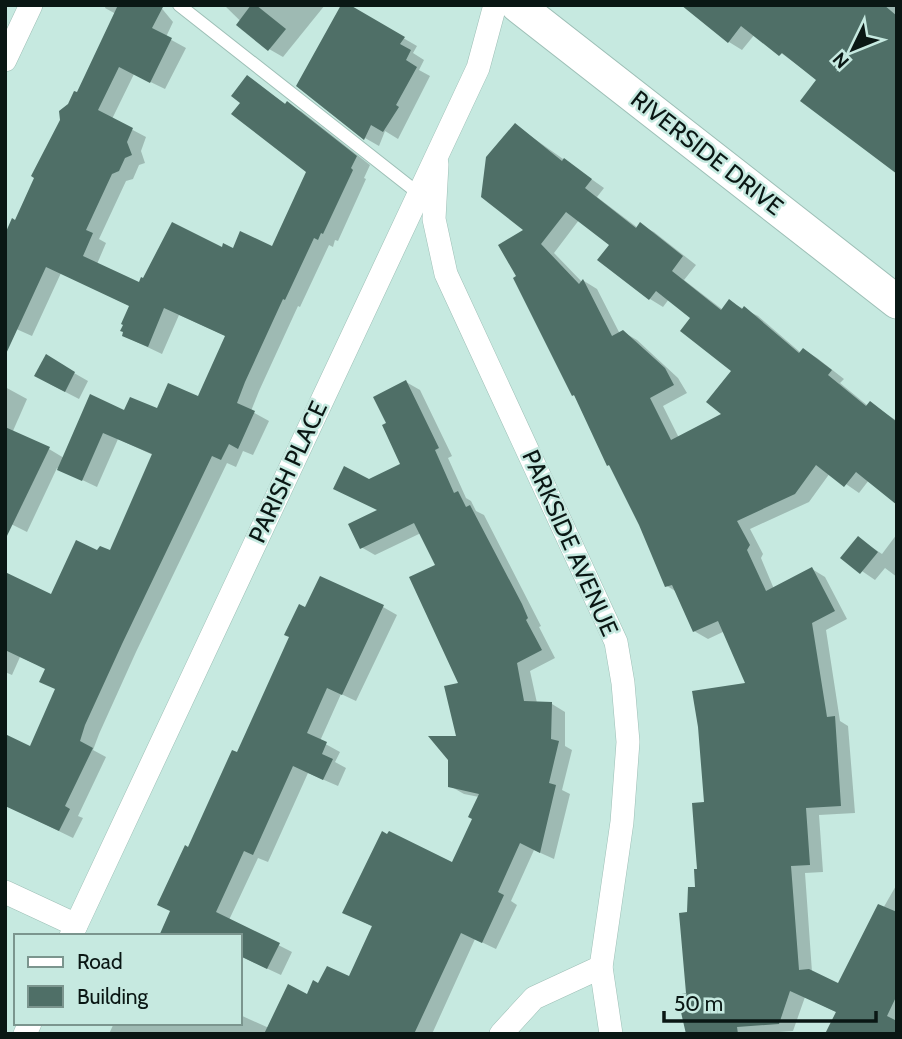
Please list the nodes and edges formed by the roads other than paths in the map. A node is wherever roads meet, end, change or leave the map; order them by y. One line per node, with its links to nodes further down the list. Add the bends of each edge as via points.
1 (31, 5): 5 (street)
2 (179, 5): 7 (lane)
3 (495, 5): 6 (street, PARISH PLACE, via 478,68)
4 (517, 5): 8 (main road, RIVERSIDE DRIVE)
5 (5, 60)
6 (438, 151): 7 (street, PARISH PLACE); 11 (street, PARKSIDE AVENUE, via 434,219 446,274 616,642 628,742 622,822)
7 (418, 193): 10 (street, PARISH PLACE)
8 (897, 302)
9 (5, 892): 10 (street)
10 (73, 930)
11 (601, 967): 12 (street, via 534,998); 13 (street, PARKSIDE AVENUE)
12 (501, 1034)
13 (611, 1034)

